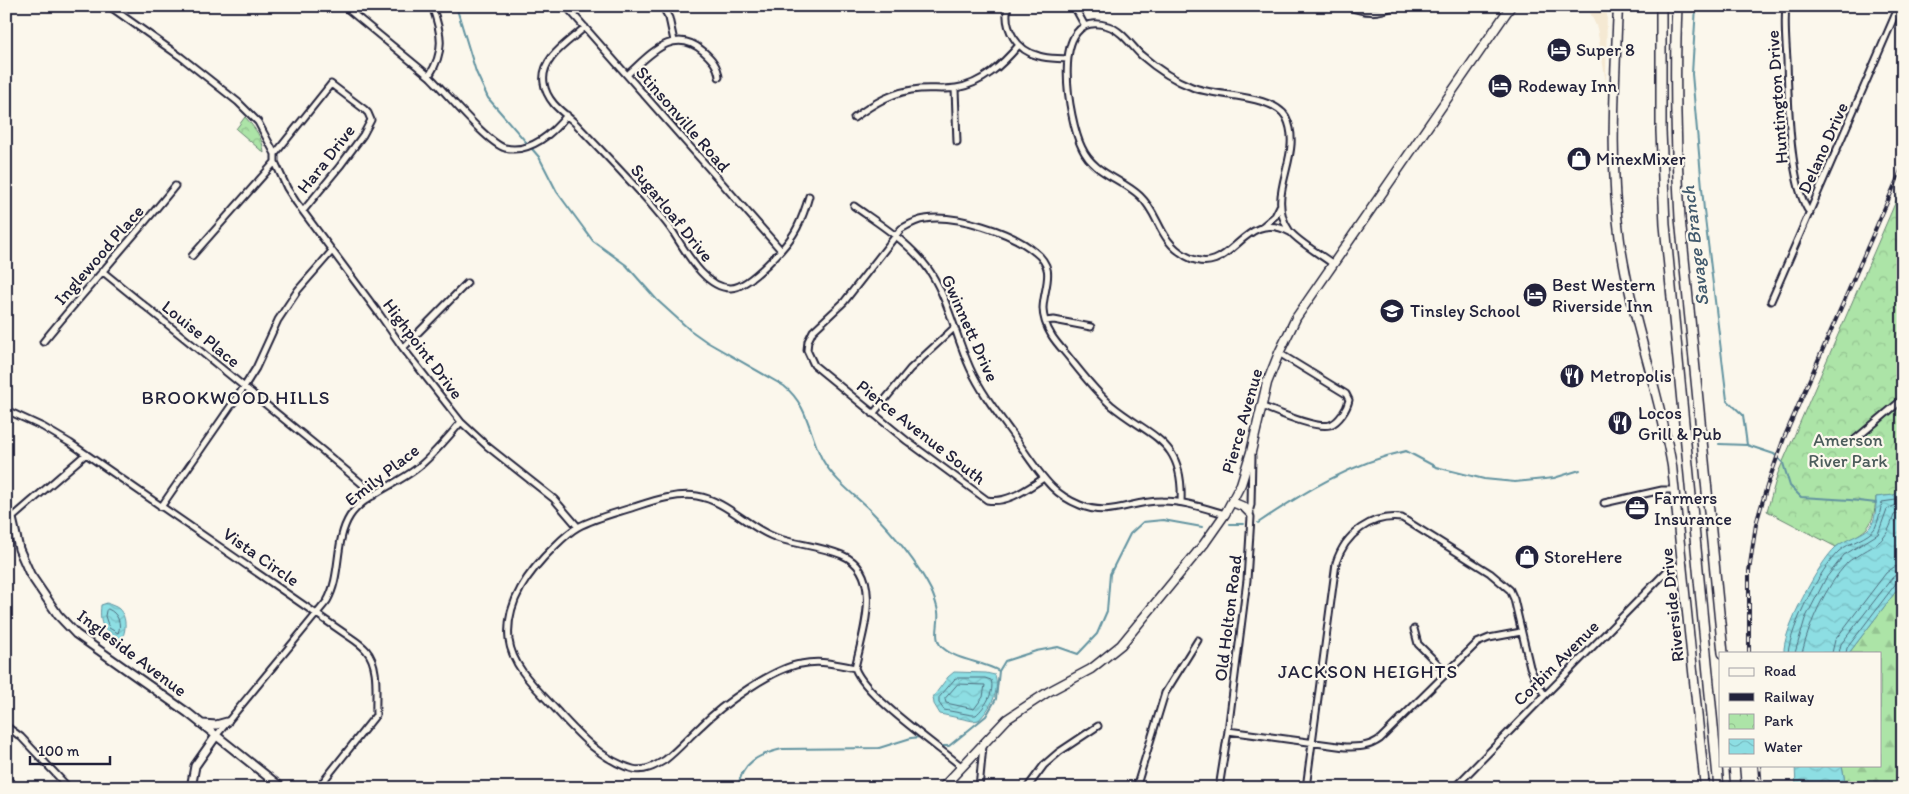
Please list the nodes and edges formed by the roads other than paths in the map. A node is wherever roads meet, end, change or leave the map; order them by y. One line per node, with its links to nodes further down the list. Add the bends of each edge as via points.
1 (109, 6): 28 (street, via 238,102 258,122)
2 (344, 6): 22 (street)
3 (432, 6): 22 (street, via 442,45)
4 (566, 6): 17 (street, Stinsonville Road)
5 (662, 6): 18 (street, via 669,18)
6 (1008, 6): 19 (street, via 1008,26)
7 (1074, 6): 16 (street)
8 (1347, 6): 9 (street, via 1372,12)
9 (1395, 6)
10 (1511, 6): 42 (main road, Pierce Avenue)
11 (1618, 6): 62 (main road, Riverside Drive, via 1613,154 1618,229 1636,322 1667,436)
12 (1661, 6): 106 (highway, via 1665,225)
13 (1677, 6): 78 (highway, via 1675,91 1680,209)
14 (1786, 6): 35 (street, Huntington Drive, via 1793,156 1804,206)
15 (1899, 6): 35 (street, Delano Drive)
16 (1085, 26): 20 (street, via 1071,43); 33 (street, via 1103,24 1113,28 1156,67 1191,87 1264,102 1282,112 1288,123 1292,145 1280,193)
17 (585, 28): 21 (street, Stinsonville Road); 25 (street, Sugarloaf Drive, via 553,56 544,76 549,96)
18 (674, 41): 21 (street, via 654,51); 23 (street, via 697,46 710,57)
19 (1018, 45): 20 (street, via 1038,56); 24 (street, via 990,74)
20 (1067, 59): 36 (street, via 1070,105 1081,147 1094,167 1140,196 1162,234 1177,250 1193,259 1212,260 1228,253 1248,233)
21 (627, 75): 39 (street, Stinsonville Road)
22 (429, 76): 25 (street, via 503,148 531,147)
23 (719, 77)
24 (955, 89): 26 (street, via 896,93); 27 (street)
25 (567, 115): 39 (street, Sugarloaf Drive, via 650,203 693,263 714,282 722,287 739,286 757,274)
26 (854, 118)
27 (957, 142)
28 (275, 154): 29 (street); 34 (street, Hara Drive, via 331,84 364,109 371,120 346,158)
29 (275, 162): 34 (street, Highpoint Drive); 41 (street)
30 (175, 186): 43 (street, Inglewood Place)
31 (809, 196): 39 (street, Sugarloaf Drive, via 796,229)
32 (854, 206): 38 (street, Gwinnett Drive)
33 (1280, 206): 36 (street, via 1275,216); 37 (street)
34 (303, 211): 40 (street, Highpoint Drive)
35 (1810, 213): 45 (street, Delano Drive)
36 (1262, 226): 37 (street)
37 (1290, 232): 42 (street)
38 (896, 236): 46 (street, via 912,222 942,218 979,226 1027,246 1041,257 1048,270 1043,308); 48 (street, Gwinnett Drive, via 931,274); 56 (street, Pierce Avenue South, via 844,302 813,331 808,341 807,352 814,365)
39 (780, 249)
40 (332, 251): 50 (street, Highpoint Drive); 52 (street, via 298,290 278,320)
41 (192, 256)
42 (1334, 264): 51 (main road, Pierce Avenue, via 1296,318)
43 (102, 271): 49 (street, Inglewood Place); 52 (street, Louise Place)
44 (467, 283): 50 (street)
45 (1771, 301)
46 (1045, 321): 47 (street); 64 (street, via 1052,336 1091,385 1111,405 1154,434 1168,448 1179,470)
47 (1090, 327)
48 (954, 328): 56 (street, via 910,369); 61 (street, Gwinnett Drive, via 978,384)
49 (43, 342)
50 (403, 348): 57 (street, Highpoint Drive)
51 (1279, 353): 54 (main road, Pierce Avenue); 54 (street, via 1346,394 1348,405 1335,423 1323,426)
52 (244, 387): 63 (street, Louise Place); 67 (street)
53 (1903, 399): 58 (street)
54 (1261, 406): 59 (main road, Pierce Avenue)
55 (6, 410): 60 (street, Vista Circle, via 50,431)
56 (873, 414): 61 (street, Pierce Avenue South, via 987,500 1007,499)
57 (461, 422): 63 (street, Emily Place, via 417,468); 72 (street, Highpoint Drive, via 554,499)
58 (1852, 442)
59 (1251, 452): 65 (main road, Pierce Avenue); 69 (street, Old Holton Road, via 1252,505)
60 (86, 454): 67 (street, Vista Circle); 71 (street)
61 (1044, 478): 64 (street, via 1067,499 1095,510 1117,510 1161,500)
62 (1674, 490): 66 (street); 73 (main road, Riverside Drive)
63 (373, 496): 74 (street, Emily Place, via 356,508 346,523 332,592)
64 (1181, 502): 70 (street)
65 (1232, 502): 69 (main road); 70 (main road, Pierce Avenue)
66 (1604, 503)
67 (161, 506): 74 (street, Vista Circle)
68 (6, 509): 71 (street, Ingleside Avenue)
69 (1249, 512): 86 (street, Old Holton Road, via 1250,550)
70 (1225, 514): 88 (main road, Pierce Avenue, via 1122,645 1091,669 1023,707)
71 (12, 518): 83 (street, Ingleside Avenue, via 24,561 58,615 76,634)
72 (578, 527): 79 (street, via 661,500 699,496 726,508 772,537 843,555 860,571 868,592); 79 (street, via 526,578 511,611 509,642 520,666 543,695 595,748 619,765 642,771 664,761 718,711 785,669 818,662)
73 (1683, 565): 81 (street, Corbin Avenue, via 1668,570); 105 (main road, Riverside Drive)
74 (316, 614): 82 (street); 97 (street, Vista Circle, via 367,651 375,676 376,714)
75 (1414, 629): 80 (street, via 1418,644)
76 (1521, 632): 80 (street, via 1477,643); 81 (street, via 1536,681); 89 (street, via 1510,590 1490,573 1402,518 1386,518 1365,524 1342,546 1336,563)
77 (1198, 640): 101 (street, via 1165,693)
78 (1723, 652)
79 (855, 668): 90 (street, via 873,693)
80 (1446, 672): 89 (street, via 1373,744 1345,747)
81 (1544, 694): 104 (street, Corbin Avenue)
82 (227, 722): 83 (street, via 209,726); 87 (street)
83 (201, 723): 87 (street, Ingleside Avenue)
84 (7, 726): 94 (street)
85 (1098, 726): 100 (street, via 1044,765)
86 (1228, 731): 89 (street); 102 (street, Old Holton Road)
87 (216, 736): 95 (street, via 195,766); 96 (street, Ingleside Avenue)
88 (987, 739): 90 (main road, Pierce Avenue); 99 (street, via 981,751)
89 (1312, 742): 103 (street)
90 (961, 766): 98 (main road, Pierce Avenue)
91 (1734, 766): 107 (highway)
92 (6, 778): 93 (street)
93 (16, 788)
94 (68, 788)
95 (191, 788)
96 (282, 788)
97 (318, 788)
98 (942, 788)
99 (979, 788)
100 (1027, 788)
101 (1136, 788)
102 (1218, 788)
103 (1306, 788)
104 (1454, 788)
105 (1705, 788)
106 (1719, 788)
107 (1736, 788)

